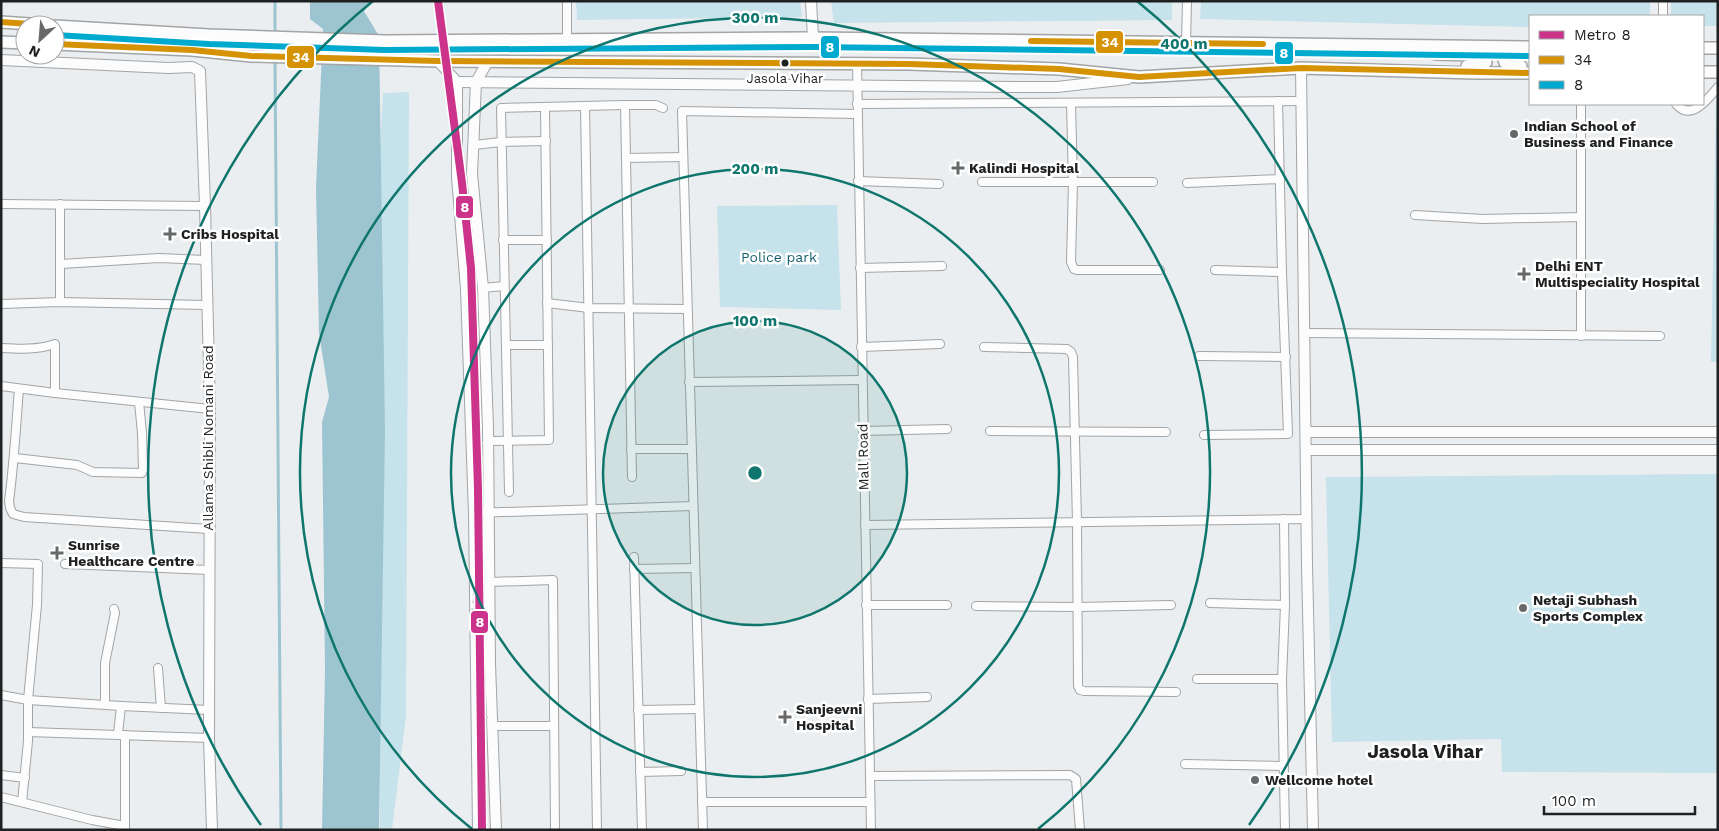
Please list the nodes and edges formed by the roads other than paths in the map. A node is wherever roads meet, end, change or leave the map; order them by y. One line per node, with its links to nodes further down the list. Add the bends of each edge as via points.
1 (567, 1): 10 (street)
2 (811, 1): 9 (street)
3 (1187, 1): 13 (street)
4 (1663, 1): 5 (street)
5 (1663, 15)
6 (1, 22): 7 (main road)
7 (15, 23)
8 (65, 27): 10 (main road, via 385,41)
9 (813, 38): 10 (main road); 13 (main road)
10 (567, 40)
11 (1, 42): 12 (main road)
12 (15, 43)
13 (1186, 43): 15 (main road)
14 (65, 44): 19 (main road)
15 (1414, 46): 16 (main road); 28 (main road, via 1436,54 1481,55 1486,59 1480,65 1441,66)
16 (1529, 47)
17 (1704, 48): 18 (main road)
18 (1718, 48)
19 (192, 50): 22 (main road, via 251,56); 25 (street, Allama Shibli Nomani Road)
20 (1529, 52): 26 (main road, via 1507,54 1504,60 1508,66)
21 (1, 60): 25 (street)
22 (438, 61): 23 (main road); 33 (street)
23 (488, 61): 24 (main road); 34 (street)
24 (857, 64): 32 (main road, via 1060,69); 35 (street, Mall Road)
25 (192, 67): 64 (street, Allama Shibli Nomani Road, via 200,72 201,81)
26 (1529, 67)
27 (1301, 68): 28 (main road); 32 (main road); 37 (street)
28 (1430, 72): 31 (main road)
29 (1704, 72): 30 (main road)
30 (1718, 72)
31 (1529, 73)
32 (1139, 77): 35 (street, via 1057,87)
33 (457, 82): 34 (street); 124 (street, via 457,177 466,289)
34 (476, 82): 35 (street); 52 (street)
35 (856, 85): 41 (street, Mall Road)
36 (1718, 87): 40 (street)
37 (1301, 101): 38 (street); 85 (street)
38 (1278, 102): 39 (street); 55 (street)
39 (1071, 103): 41 (street); 58 (street)
40 (1704, 103)
41 (857, 104): 49 (street, Mall Road)
42 (625, 105): 46 (street); 48 (street); 54 (street)
43 (1581, 105): 66 (street)
44 (1677, 105): 45 (street, via 1688,111)
45 (1703, 105)
46 (585, 106): 47 (street); 82 (street)
47 (545, 108): 50 (street); 51 (street, via 501,108)
48 (663, 108)
49 (857, 114): 53 (street, via 682,111); 56 (street, Mall Road)
50 (546, 141): 51 (street); 68 (street)
51 (501, 142): 52 (street); 67 (street)
52 (474, 145): 77 (street, via 472,174)
53 (683, 157): 54 (street); 84 (street)
54 (626, 158): 83 (street)
55 (1280, 179): 60 (street); 75 (street)
56 (858, 181): 61 (street); 72 (street, Mall Road)
57 (982, 182): 58 (street)
58 (1073, 182): 59 (street); 73 (street, via 1071,262 1074,269)
59 (1153, 182)
60 (1187, 183)
61 (938, 184)
62 (1, 204): 63 (street)
63 (60, 204): 64 (street); 70 (street)
64 (205, 206): 69 (street, Allama Shibli Nomani Road)
65 (1416, 215): 66 (street, via 1484,219)
66 (1581, 217): 86 (street)
67 (503, 240): 68 (street); 76 (street)
68 (547, 240): 80 (street)
69 (206, 260): 70 (street, via 159,258); 81 (street, Allama Shibli Nomani Road)
70 (61, 264): 78 (street)
71 (942, 266): 72 (street)
72 (860, 268): 91 (street, Mall Road)
73 (1160, 270)
74 (1215, 270): 75 (street)
75 (1282, 272): 95 (street)
76 (504, 286): 77 (street); 90 (street)
77 (483, 288): 112 (street)
78 (60, 302): 79 (street); 81 (street)
79 (1, 304)
80 (547, 304): 82 (street); 88 (street)
81 (207, 305): 102 (street, Allama Shibli Nomani Road)
82 (589, 308): 83 (street); 122 (street)
83 (629, 308): 84 (street); 113 (street)
84 (687, 309): 97 (street)
85 (1304, 332): 86 (street); 108 (street)
86 (1581, 336): 87 (street)
87 (1660, 336)
88 (548, 344): 90 (street); 111 (street, via 549,440)
89 (940, 344): 91 (street)
90 (506, 346): 111 (street)
91 (861, 347): 96 (street, Mall Road)
92 (984, 347): 106 (street, via 1067,349 1071,352)
93 (1, 348): 100 (street, via 29,350 55,344)
94 (1198, 356): 95 (street)
95 (1286, 357): 110 (street, via 1288,434)
96 (862, 380): 97 (street); 104 (street, Mall Road)
97 (689, 382): 114 (street)
98 (1, 386): 99 (street)
99 (19, 389): 100 (street); 117 (street)
100 (55, 393): 101 (street)
101 (139, 402): 102 (street); 117 (street, via 142,473 93,472 77,465)
102 (210, 409): 129 (street, Allama Shibli Nomani Road)
103 (947, 429): 104 (street)
104 (863, 431): 128 (street, Mall Road)
105 (990, 431): 106 (street)
106 (1075, 432): 107 (street); 127 (street)
107 (1166, 432)
108 (1306, 432): 109 (street); 115 (street)
109 (1718, 432)
110 (1204, 434)
111 (508, 440): 112 (street); 119 (street)
112 (488, 441): 123 (street)
113 (631, 449): 114 (street); 118 (street)
114 (691, 449): 121 (street)
115 (1306, 450): 116 (street); 126 (street)
116 (1718, 450)
117 (15, 458): 120 (street)
118 (632, 477)
119 (509, 492)
120 (5, 501): 129 (street, via 11,512 20,516)
121 (693, 506): 122 (street); 133 (street)
122 (592, 510): 123 (street); 184 (street)
123 (489, 512): 124 (street); 136 (street)
124 (474, 513): 165 (street)
125 (1284, 519): 126 (street); 127 (street); 141 (street)
126 (1307, 519): 190 (street)
127 (1077, 522): 128 (street); 143 (street)
128 (864, 525): 138 (street, Mall Road)
129 (209, 529): 135 (street, Allama Shibli Nomani Road)
130 (634, 557): 134 (street)
131 (1, 563): 152 (street, via 38,564)
132 (64, 564): 135 (street)
133 (695, 568): 134 (street); 156 (street)
134 (634, 569): 158 (street)
135 (209, 570): 157 (street, Allama Shibli Nomani Road)
136 (489, 582): 159 (street); 160 (street, via 553,580)
137 (1210, 603): 141 (street)
138 (866, 605): 139 (street); 151 (street, Mall Road)
139 (947, 605)
140 (1171, 605): 143 (street)
141 (1285, 605): 147 (street)
142 (976, 606): 143 (street)
143 (1078, 607): 148 (street, via 1080,690)
144 (114, 609): 153 (street, via 105,663)
145 (158, 668): 155 (street)
146 (1197, 679): 147 (street)
147 (1282, 679): 167 (street)
148 (1176, 692)
149 (1, 695): 152 (street)
150 (927, 697): 151 (street)
151 (868, 699): 171 (street, Mall Road)
152 (28, 700): 153 (street); 161 (street)
153 (105, 704): 154 (street)
154 (121, 706): 155 (street); 162 (street)
155 (161, 708): 157 (street)
156 (699, 709): 158 (street); 175 (street)
157 (209, 710): 163 (street, Allama Shibli Nomani Road)
158 (638, 710): 168 (street)
159 (493, 726): 160 (street); 164 (street)
160 (554, 726): 183 (street)
161 (28, 732): 162 (street); 172 (street)
162 (122, 735): 163 (street); 178 (street)
163 (209, 738): 180 (street, Allama Shibli Nomani Road)
164 (494, 744): 165 (street); 182 (street)
165 (476, 746): 181 (street)
166 (1185, 764): 167 (street)
167 (1284, 766): 189 (street)
168 (640, 772): 169 (street); 185 (street)
169 (681, 772)
170 (1, 775): 172 (street)
171 (870, 776): 176 (street, Mall Road); 188 (street, via 1070,775 1076,780)
172 (25, 778): 174 (street)
173 (1, 797): 174 (street)
174 (22, 802): 177 (street)
175 (702, 802): 176 (street); 186 (street)
176 (870, 802): 187 (street, Mall Road)
177 (92, 820): 178 (street); 179 (street)
178 (125, 828)
179 (92, 830)
180 (212, 830)
181 (478, 830)
182 (496, 830)
183 (555, 830)
184 (597, 830)
185 (642, 830)
186 (703, 830)
187 (871, 830)
188 (1080, 830)
189 (1285, 830)
190 (1313, 830)

